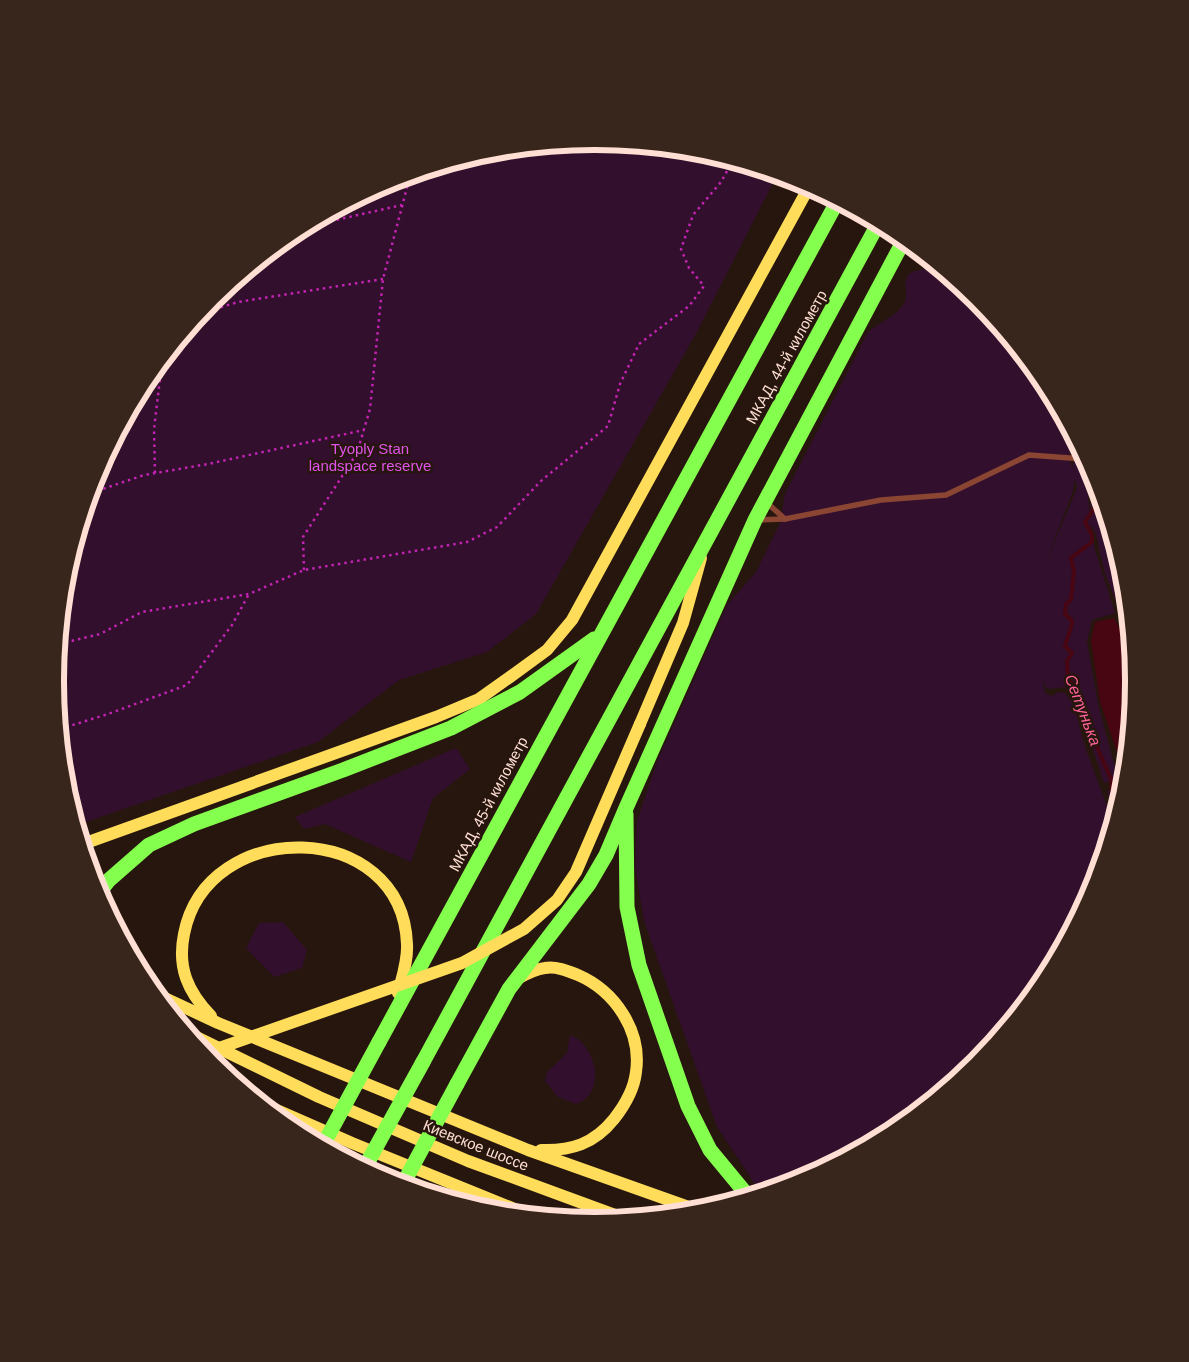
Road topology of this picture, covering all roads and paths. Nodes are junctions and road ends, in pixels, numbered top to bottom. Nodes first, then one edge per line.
1 (729, 167) edge
2 (408, 184) edge
3 (805, 194) edge
4 (402, 205) junction
5 (834, 208) edge
6 (328, 222) edge
7 (874, 230) edge
8 (900, 248) edge
9 (383, 279) junction
10 (217, 309) edge
11 (160, 376) edge
12 (364, 430) junction
13 (1076, 458) edge
14 (156, 473) junction
15 (684, 480) joint
16 (99, 490) edge
17 (765, 501) junction
18 (785, 519) junction
19 (756, 520) junction
20 (706, 540) junction
21 (304, 570) junction
22 (249, 594) junction
23 (599, 635) junction
24 (65, 642) edge
25 (66, 727) edge
26 (626, 808) junction
27 (89, 842) edge
28 (105, 886) edge
29 (517, 979) junction
30 (171, 1001) edge
31 (218, 1023) junction
32 (203, 1039) edge
33 (379, 1041) junction
34 (213, 1050) edge
35 (302, 1123) edge
36 (326, 1139) edge
37 (528, 1150) junction
38 (369, 1161) edge
39 (407, 1177) edge
40 (466, 1189) junction
41 (743, 1191) edge
42 (476, 1198) edge
43 (501, 1204) edge
44 (681, 1204) edge
45 (605, 1212) edge

1 - 21 path
2 - 4 path
3 - 27 main road
4 - 6 path
4 - 9 path
5 - 15 highway, МКАД, 44-й километр
7 - 20 highway, МКАД, 44-й километр
8 - 17 highway
9 - 10 path
9 - 12 path
11 - 14 path
12 - 14 path
12 - 21 path
13 - 18 lane
14 - 16 path
15 - 23 highway, МКАД, 45-й километр
17 - 18 lane
17 - 19 highway
18 - 19 lane
19 - 26 highway
20 - 34 main road, bridge
20 - 38 highway, bridge
21 - 22 path
22 - 24 path
22 - 25 path
23 - 28 highway
23 - 33 highway, МКАД, 45-й километр
26 - 29 highway
26 - 41 highway
29 - 37 main road
29 - 39 highway, bridge
30 - 31 main road
31 - 33 main road
31 - 37 main road
32 - 45 main road, Киевское шоссе
33 - 36 highway, МКАД, 45-й километр, bridge
35 - 40 main road
37 - 44 main road
40 - 42 main road
40 - 43 main road

